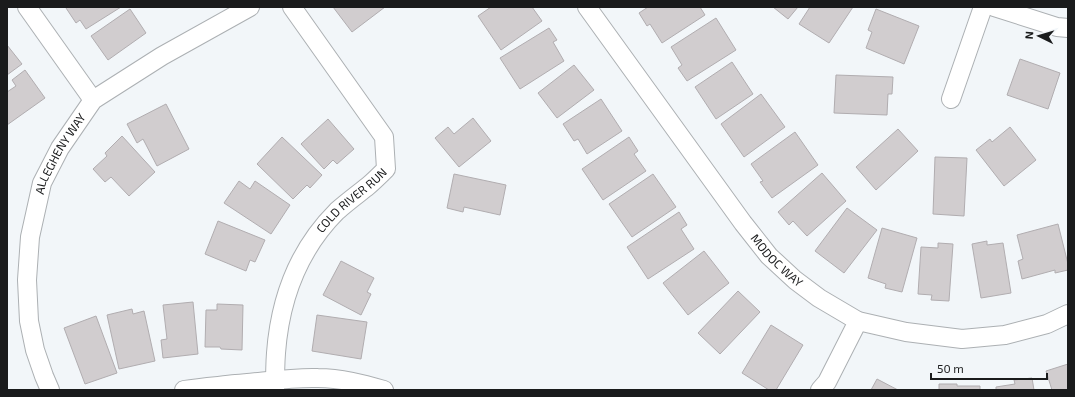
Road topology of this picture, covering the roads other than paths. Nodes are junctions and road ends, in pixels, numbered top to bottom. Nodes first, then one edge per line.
1 (27, 7) edge
2 (250, 7) edge
3 (292, 7) edge
4 (587, 7) edge
5 (983, 7) edge
6 (994, 7) edge
7 (1068, 28) edge
8 (951, 99) dead end
9 (93, 100) junction
10 (1068, 314) edge
11 (858, 321) junction
12 (275, 385) edge
13 (50, 390) edge
14 (184, 390) edge
15 (384, 390) edge
16 (820, 390) edge

1 - 9 street
2 - 9 street, ALLEGHENY WAY
3 - 12 street, COLD RIVER RUN
4 - 11 street, MODOC WAY
5 - 8 street
6 - 7 street
9 - 13 street, ALLEGHENY WAY
10 - 11 street, MODOC WAY
11 - 16 street
12 - 14 street
12 - 15 street

